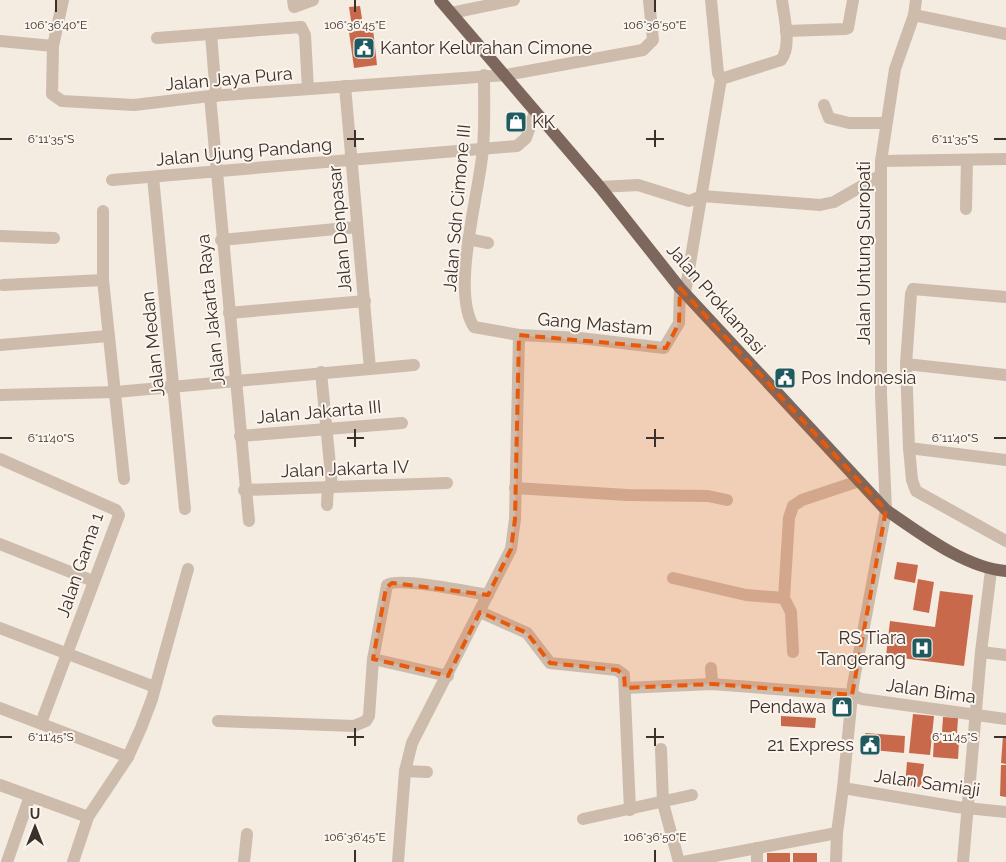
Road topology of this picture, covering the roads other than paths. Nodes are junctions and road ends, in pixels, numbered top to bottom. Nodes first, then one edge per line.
1 (63, 0) edge
2 (293, 0) edge
3 (313, 0) edge
4 (440, 0) edge
5 (514, 0) edge
6 (649, 0) edge
7 (711, 0) edge
8 (782, 0) edge
9 (853, 0) edge
10 (916, 0) edge
11 (451, 13) junction
12 (914, 14) junction
13 (786, 31) junction
14 (211, 34) junction
15 (1006, 34) edge
16 (157, 38) dead end
17 (0, 41) edge
18 (53, 46) junction
19 (484, 75) junction
20 (506, 75) junction
21 (721, 79) junction
22 (345, 86) junction
23 (308, 89) junction
24 (213, 96) junction
25 (824, 105) dead end
26 (535, 112) junction
27 (885, 123) junction
28 (483, 150) junction
29 (1006, 159) edge
30 (967, 160) junction
31 (351, 161) junction
32 (881, 161) junction
33 (216, 172) junction
34 (881, 175) junction
35 (153, 177) junction
36 (112, 180) dead end
37 (600, 187) junction
38 (702, 196) junction
39 (966, 209) dead end
40 (103, 211) dead end
41 (357, 227) junction
42 (0, 236) edge
43 (54, 238) dead end
44 (221, 240) junction
45 (468, 240) junction
46 (488, 243) dead end
47 (103, 280) junction
48 (3, 285) dead end
49 (682, 290) junction
50 (1006, 298) edge
51 (365, 301) junction
52 (229, 313) junction
53 (518, 335) junction
54 (108, 336) junction
55 (0, 345) edge
56 (906, 364) junction
57 (414, 365) dead end
58 (370, 369) junction
59 (321, 372) junction
60 (1006, 375) edge
61 (236, 379) junction
62 (175, 385) junction
63 (116, 392) junction
64 (0, 395) edge
65 (402, 423) dead end
66 (328, 429) junction
67 (240, 436) junction
68 (909, 448) junction
69 (0, 459) edge
70 (1006, 460) edge
71 (124, 479) dead end
72 (859, 481) junction
73 (447, 483) dead end
74 (330, 486) junction
75 (516, 488) junction
76 (244, 490) junction
77 (727, 500) dead end
78 (328, 505) dead end
79 (185, 509) dead end
80 (886, 510) junction
81 (248, 521) dead end
82 (1006, 541) edge
83 (0, 544) edge
84 (188, 569) dead end
85 (991, 570) junction
86 (1006, 571) edge
87 (673, 578) dead end
88 (93, 581) junction
89 (488, 595) junction
90 (784, 598) junction
91 (480, 612) junction
92 (0, 628) edge
93 (68, 652) junction
94 (793, 652) dead end
95 (981, 652) junction
96 (1006, 655) edge
97 (372, 659) junction
98 (711, 668) dead end
99 (448, 676) junction
100 (712, 684) junction
101 (155, 687) junction
102 (625, 688) junction
103 (852, 695) junction
104 (0, 708) edge
105 (976, 715) junction
106 (1006, 719) edge
107 (218, 721) dead end
108 (41, 723) junction
109 (661, 749) dead end
110 (128, 758) junction
111 (405, 771) junction
112 (427, 772) dead end
113 (0, 785) edge
114 (843, 788) junction
115 (692, 795) dead end
116 (30, 796) junction
117 (662, 802) junction
118 (967, 808) junction
119 (630, 810) junction
120 (1006, 812) edge
121 (88, 816) junction
122 (583, 819) dead end
123 (837, 833) junction
124 (247, 834) dead end
125 (757, 848) junction
126 (688, 861) edge
127 (7, 862) edge
128 (73, 862) edge
129 (244, 862) edge
130 (398, 862) edge
131 (757, 862) edge
132 (836, 862) edge
133 (963, 862) edge

1 - 18 street, Jalan Jaya Pura
2 - 3 street
4 - 11 main road, Jalan Proklamasi
5 - 11 street
6 - 20 street, Jalan Jaya Pura
7 - 21 street
8 - 13 street
9 - 13 street
10 - 12 street, Jalan Untung Suropati
11 - 20 main road, Jalan Proklamasi
12 - 15 street
12 - 27 street, Jalan Untung Suropati
13 - 21 street
14 - 16 street
14 - 23 street
14 - 24 street, Jalan Jakarta Raya
17 - 18 street
18 - 24 street, Jalan Jaya Pura
19 - 20 street, Jalan Jaya Pura
19 - 22 street, Jalan Jaya Pura
19 - 28 street, Jalan Sdn Cimone III
20 - 26 main road, Jalan Proklamasi
21 - 38 street
22 - 23 street, Jalan Jaya Pura
22 - 31 street, Jalan Denpasar
23 - 24 street, Jalan Jaya Pura
24 - 33 street, Jalan Jakarta Raya
25 - 27 street
26 - 28 street, Jalan Ujung Pandang
26 - 37 main road, Jalan Proklamasi
27 - 32 street, Jalan Untung Suropati
28 - 31 street, Jalan Ujung Pandang
28 - 45 street, Jalan Sdn Cimone III
29 - 30 street
30 - 32 street
30 - 39 street
31 - 33 street, Jalan Ujung Pandang
31 - 41 street, Jalan Denpasar
32 - 34 street, Jalan Untung Suropati
33 - 35 street, Jalan Ujung Pandang
33 - 44 street, Jalan Jakarta Raya
34 - 38 street
34 - 80 street, Jalan Untung Suropati
35 - 36 street, Jalan Ujung Pandang
35 - 62 street, Jalan Medan
37 - 38 street
37 - 49 main road, Jalan Proklamasi
38 - 49 street
40 - 47 street
41 - 44 street
41 - 51 street, Jalan Denpasar
42 - 43 street
44 - 52 street, Jalan Jakarta Raya
45 - 46 street
45 - 53 street, Jalan Sdn Cimone III
47 - 48 street
47 - 54 street
49 - 53 street, Gang Mastam
49 - 72 main road, Jalan Proklamasi
50 - 56 street
51 - 52 street
51 - 58 street, Jalan Denpasar
52 - 61 street, Jalan Jakarta Raya
53 - 75 street
54 - 55 street
54 - 63 street
56 - 60 street
56 - 68 street
57 - 58 street
58 - 59 street
59 - 61 street
59 - 66 street
61 - 62 street
61 - 67 street, Jalan Jakarta Raya
62 - 63 street
62 - 79 street, Jalan Medan
63 - 64 street
63 - 71 street
65 - 66 street, Jalan Jakarta III
66 - 67 street, Jalan Jakarta III
66 - 74 street
67 - 76 street, Jalan Jakarta Raya
68 - 70 street
68 - 82 street
69 - 88 street, Jalan Gama 1
72 - 80 main road, Jalan Proklamasi
72 - 90 street
73 - 74 street, Jalan Jakarta IV
74 - 76 street, Jalan Jakarta IV
74 - 78 street
75 - 77 street
75 - 89 street
76 - 81 street, Jalan Jakarta Raya
80 - 85 main road, Jalan Proklamasi
80 - 103 street, Jalan Untung Suropati
83 - 88 street
84 - 101 street
85 - 86 main road, Jalan Proklamasi
85 - 95 street
87 - 90 street
88 - 93 street, Jalan Gama 1
89 - 91 street
89 - 97 street
90 - 94 street
91 - 99 street
91 - 102 street
92 - 93 street
93 - 101 street
93 - 108 street, Jalan Gama 1
95 - 96 street
95 - 105 street
97 - 99 street
97 - 107 street
98 - 100 street
99 - 111 street
100 - 102 street, Jalan Bima
100 - 103 street, Jalan Bima
101 - 110 street
102 - 119 street
103 - 105 street, Jalan Bima
103 - 114 street, Jalan Untung Suropati
104 - 108 street
105 - 106 street, Jalan Bima
105 - 118 street
108 - 110 street
109 - 117 street
110 - 121 street
111 - 112 street
111 - 130 street
113 - 116 street
114 - 118 street, Jalan Samiaji
114 - 123 street, Jalan Untung Suropati
115 - 117 street
116 - 121 street
116 - 127 street
117 - 119 street
117 - 126 street
118 - 120 street, Jalan Samiaji
118 - 133 street
119 - 122 street
121 - 128 street
123 - 125 street
123 - 132 street, Jalan Untung Suropati
124 - 129 street
125 - 126 street
125 - 131 street

